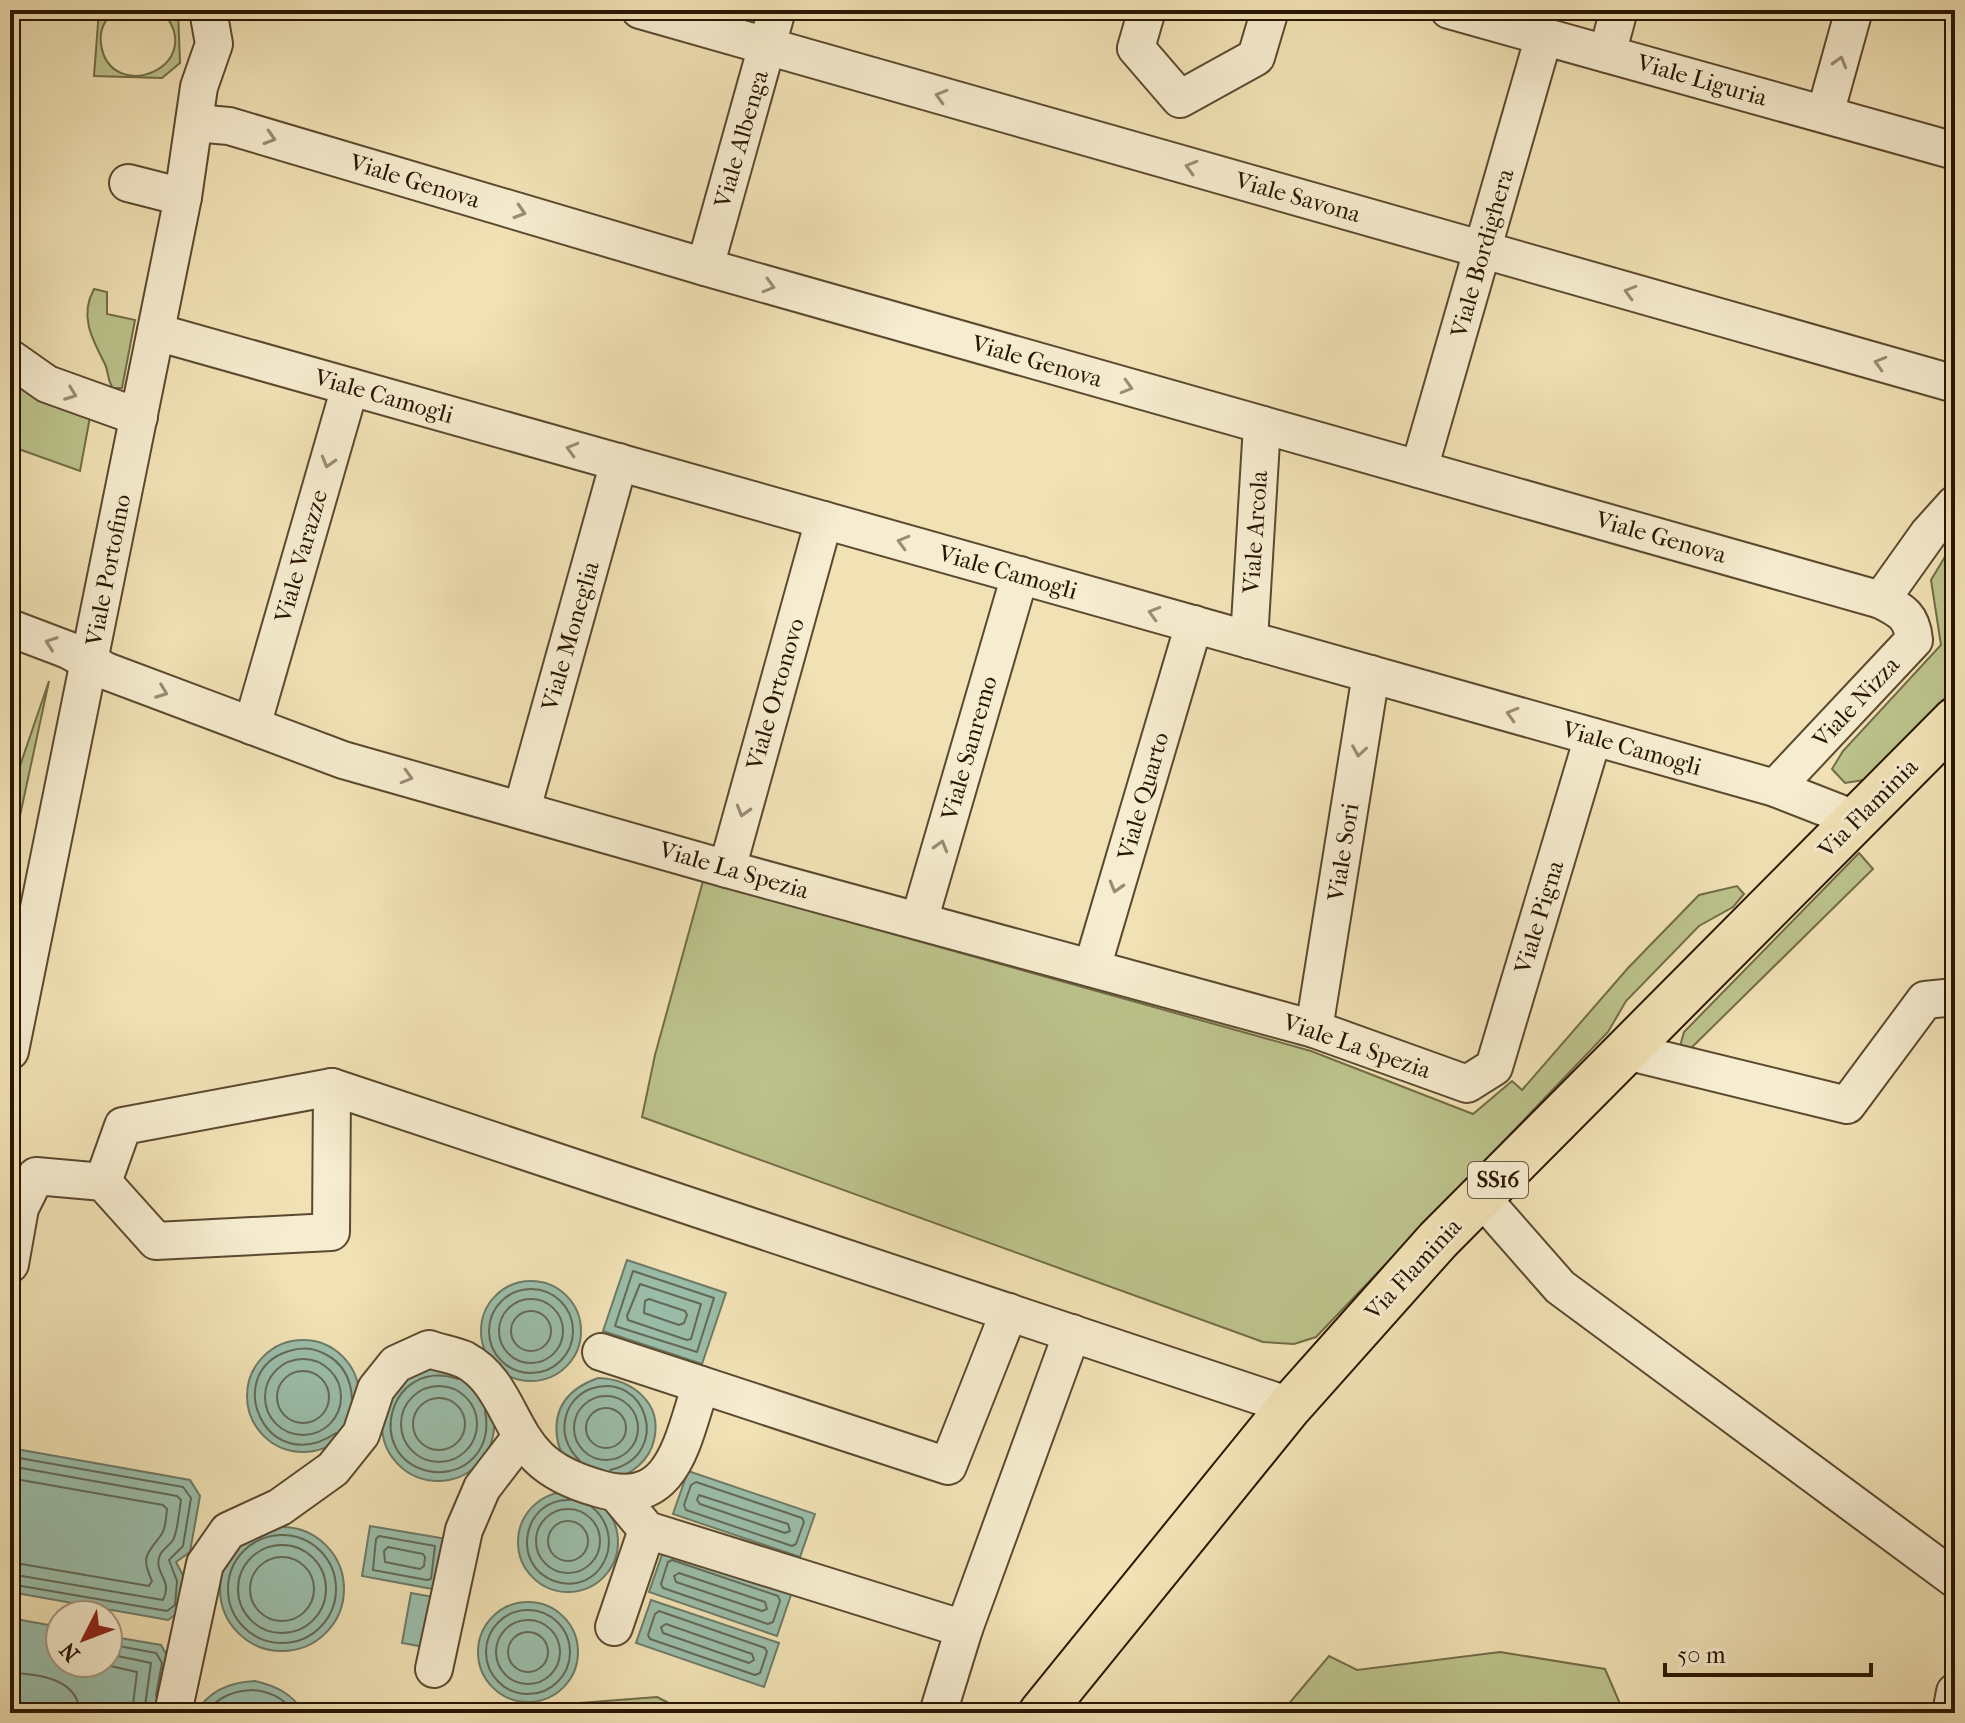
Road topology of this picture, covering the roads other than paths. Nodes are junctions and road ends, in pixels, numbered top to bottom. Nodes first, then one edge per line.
1 (205, 10) edge
2 (640, 10) edge
3 (777, 10) edge
4 (1147, 10) edge
5 (1270, 10) edge
6 (1449, 10) edge
7 (1619, 10) edge
8 (1854, 10) edge
9 (1544, 36) junction
10 (767, 46) junction
11 (1607, 54) junction
12 (1825, 114) junction
13 (194, 123) junction
14 (1955, 151) edge
15 (128, 183) dead end
16 (183, 197) junction
17 (1482, 250) junction
18 (705, 267) junction
19 (156, 332) junction
20 (10, 358) edge
21 (1955, 384) edge
22 (350, 387) junction
23 (139, 417) junction
24 (1262, 425) junction
25 (619, 462) junction
26 (1419, 469) junction
27 (1955, 504) edge
28 (824, 520) junction
29 (1020, 575) junction
30 (1881, 600) junction
31 (1194, 624) junction
32 (10, 628) edge
33 (1249, 640) junction
34 (90, 662) junction
35 (1371, 674) junction
36 (1955, 720) edge
37 (252, 726) junction
38 (1593, 737) junction
39 (1775, 788) junction
40 (522, 809) junction
41 (1857, 820) junction
42 (727, 869) junction
43 (919, 921) junction
44 (1092, 968) junction
45 (1955, 997) edge
46 (1314, 1029) junction
47 (10, 1051) edge
48 (1626, 1051) junction
49 (1467, 1084) joint
50 (332, 1087) junction
51 (103, 1182) junction
52 (1481, 1197) junction
53 (10, 1264) edge
54 (1009, 1312) junction
55 (1072, 1333) junction
56 (601, 1352) dead end
57 (701, 1385) junction
58 (1290, 1406) junction
59 (521, 1437) junction
60 (617, 1494) junction
61 (647, 1530) junction
62 (1955, 1579) edge
63 (614, 1627) dead end
64 (964, 1629) junction
65 (434, 1669) dead end
66 (1955, 1692) edge
67 (173, 1713) edge
68 (938, 1713) edge
69 (1041, 1713) edge
70 (1951, 1713) edge

1 - 13 street, Viale Portofino
2 - 10 street, Viale Savona
3 - 10 street, Viale Albenga
4 - 5 street
6 - 9 street, Viale Liguria
7 - 11 street
12 -> 8 street
9 - 11 street, Viale Liguria
9 - 17 street, Viale Bordighera
17 -> 10 street, Viale Savona
10 - 18 street, Viale Albenga
11 - 12 street, Viale Liguria
12 - 14 street, Viale Liguria
13 - 16 street, Viale Portofino
13 -> 18 street, Viale Genova
15 - 16 street
16 - 19 street, Viale Portofino
21 -> 17 street, Viale Savona
17 - 26 street, Viale Bordighera
18 -> 24 street, Viale Genova
19 - 22 street, Viale Camogli
19 - 23 street, Viale Portofino
20 -> 23 street
25 -> 22 street, Viale Camogli
22 -> 37 street, Viale Varazze
23 - 34 street, Viale Portofino
24 - 26 street, Viale Genova
24 - 33 street, Viale Arcola
25 - 28 street, Viale Camogli
25 - 40 street, Viale Moneglia
26 - 30 street, Viale Genova
27 - 30 street
29 -> 28 street, Viale Camogli
28 -> 42 street, Viale Ortonovo
31 -> 29 street, Viale Camogli
43 -> 29 street, Viale Sanremo
30 - 39 street, Viale Nizza
31 - 33 street, Viale Camogli
31 -> 44 street, Viale Quarto
34 -> 32 street, Viale La Spezia
33 - 35 street, Viale Camogli
34 -> 37 street, Viale La Spezia
34 - 47 street, Viale Portofino
38 -> 35 street, Viale Camogli
35 -> 46 street, Viale Sori
36 - 41 main road, Via Flaminia / SS16
37 -> 40 street, Viale La Spezia
38 - 39 street, Viale Camogli
38 - 49 street, Viale Pigna
39 - 41 street, Viale Camogli
40 - 42 street, Viale La Spezia
41 - 48 main road, Via Flaminia / SS16
42 - 43 street, Viale La Spezia
43 - 44 street, Viale La Spezia
44 - 46 street, Viale La Spezia
45 - 48 street
46 - 49 street, Viale La Spezia
48 - 52 main road, Via Flaminia / SS16
50 - 51 street
50 - 51 street
50 - 54 street
51 - 53 street
52 - 58 main road, Via Flaminia / SS16
52 - 62 street
54 - 55 street
54 - 57 street
55 - 58 street
55 - 64 street
56 - 57 street
57 - 60 street
58 - 69 main road, Via Flaminia / SS16
59 - 60 street
59 - 65 street
59 - 67 street
60 - 61 street
61 - 63 street
61 - 64 street
64 - 68 street
66 - 70 street

